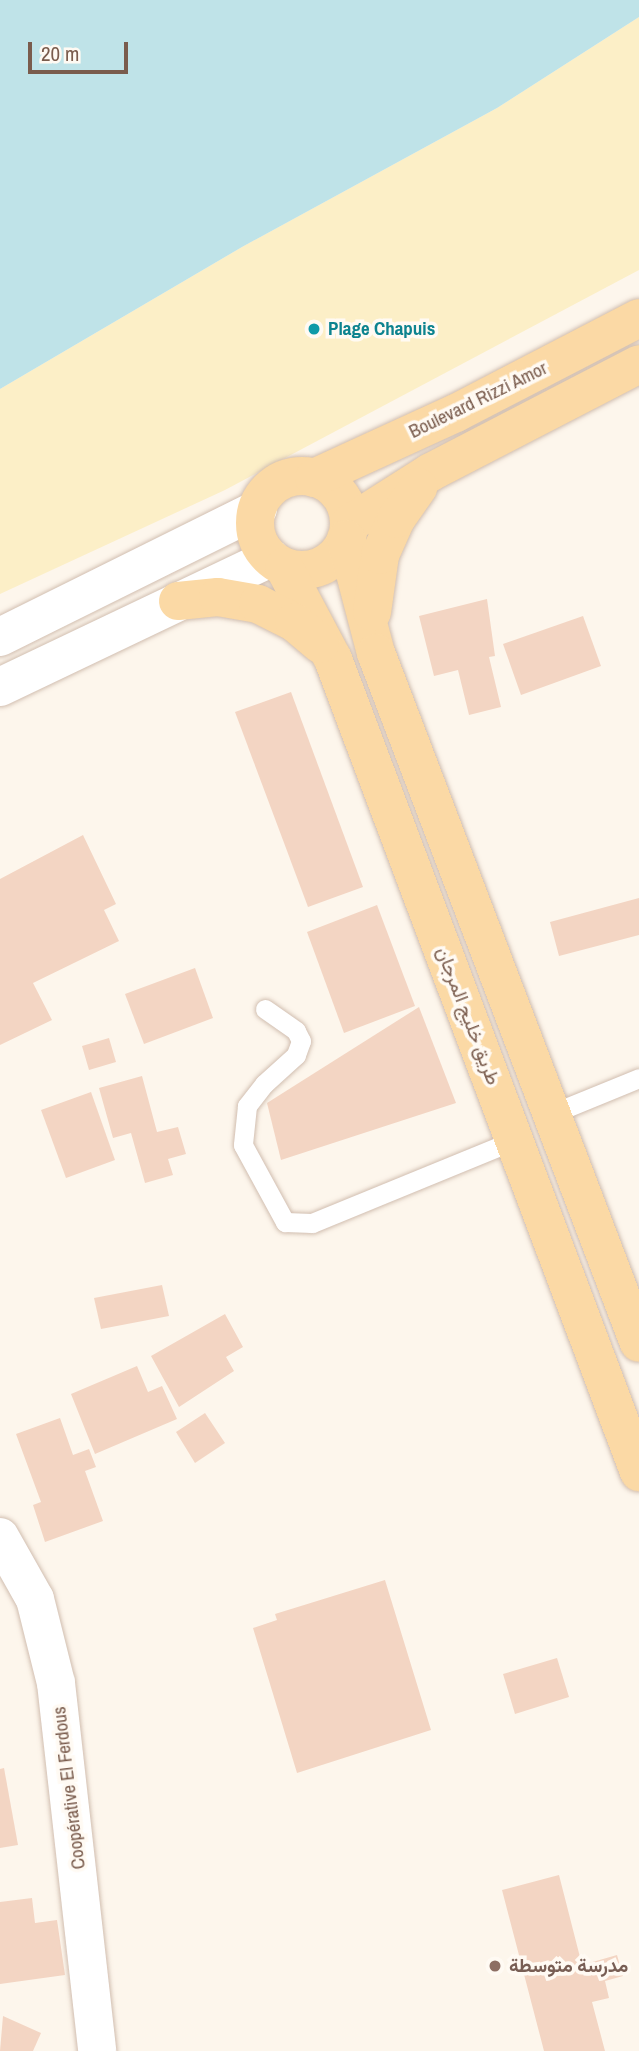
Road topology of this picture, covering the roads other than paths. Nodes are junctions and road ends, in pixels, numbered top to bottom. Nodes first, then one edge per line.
1 (639, 318) edge
2 (639, 364) edge
3 (431, 472) junction
4 (314, 478) junction
5 (258, 509) junction
6 (348, 531) junction
7 (277, 562) junction
8 (178, 601) junction
9 (0, 637) edge
10 (376, 653) junction
11 (333, 659) junction
12 (0, 687) edge
13 (265, 1009) dead end
14 (639, 1078) edge
15 (551, 1114) junction
16 (514, 1140) junction
17 (639, 1343) edge
18 (639, 1472) edge
19 (0, 1537) edge
20 (97, 2051) edge

1 - 4 main road, Boulevard Rizzi Amor
2 - 3 main road
3 - 6 main road
3 - 10 main road
4 - 5 main road
4 - 6 main road
5 - 7 main road
5 - 9 main road
6 - 7 main road
6 - 10 main road
7 - 8 main road
7 - 11 main road, طريق خليج المرجان
8 - 11 main road
8 - 12 main road
10 - 15 main road
11 - 16 main road, طريق خليج المرجان
13 - 16 lane
14 - 15 lane
15 - 17 main road
16 - 18 main road, طريق خليج المرجان
19 - 20 main road, Coopérative El Ferdous

